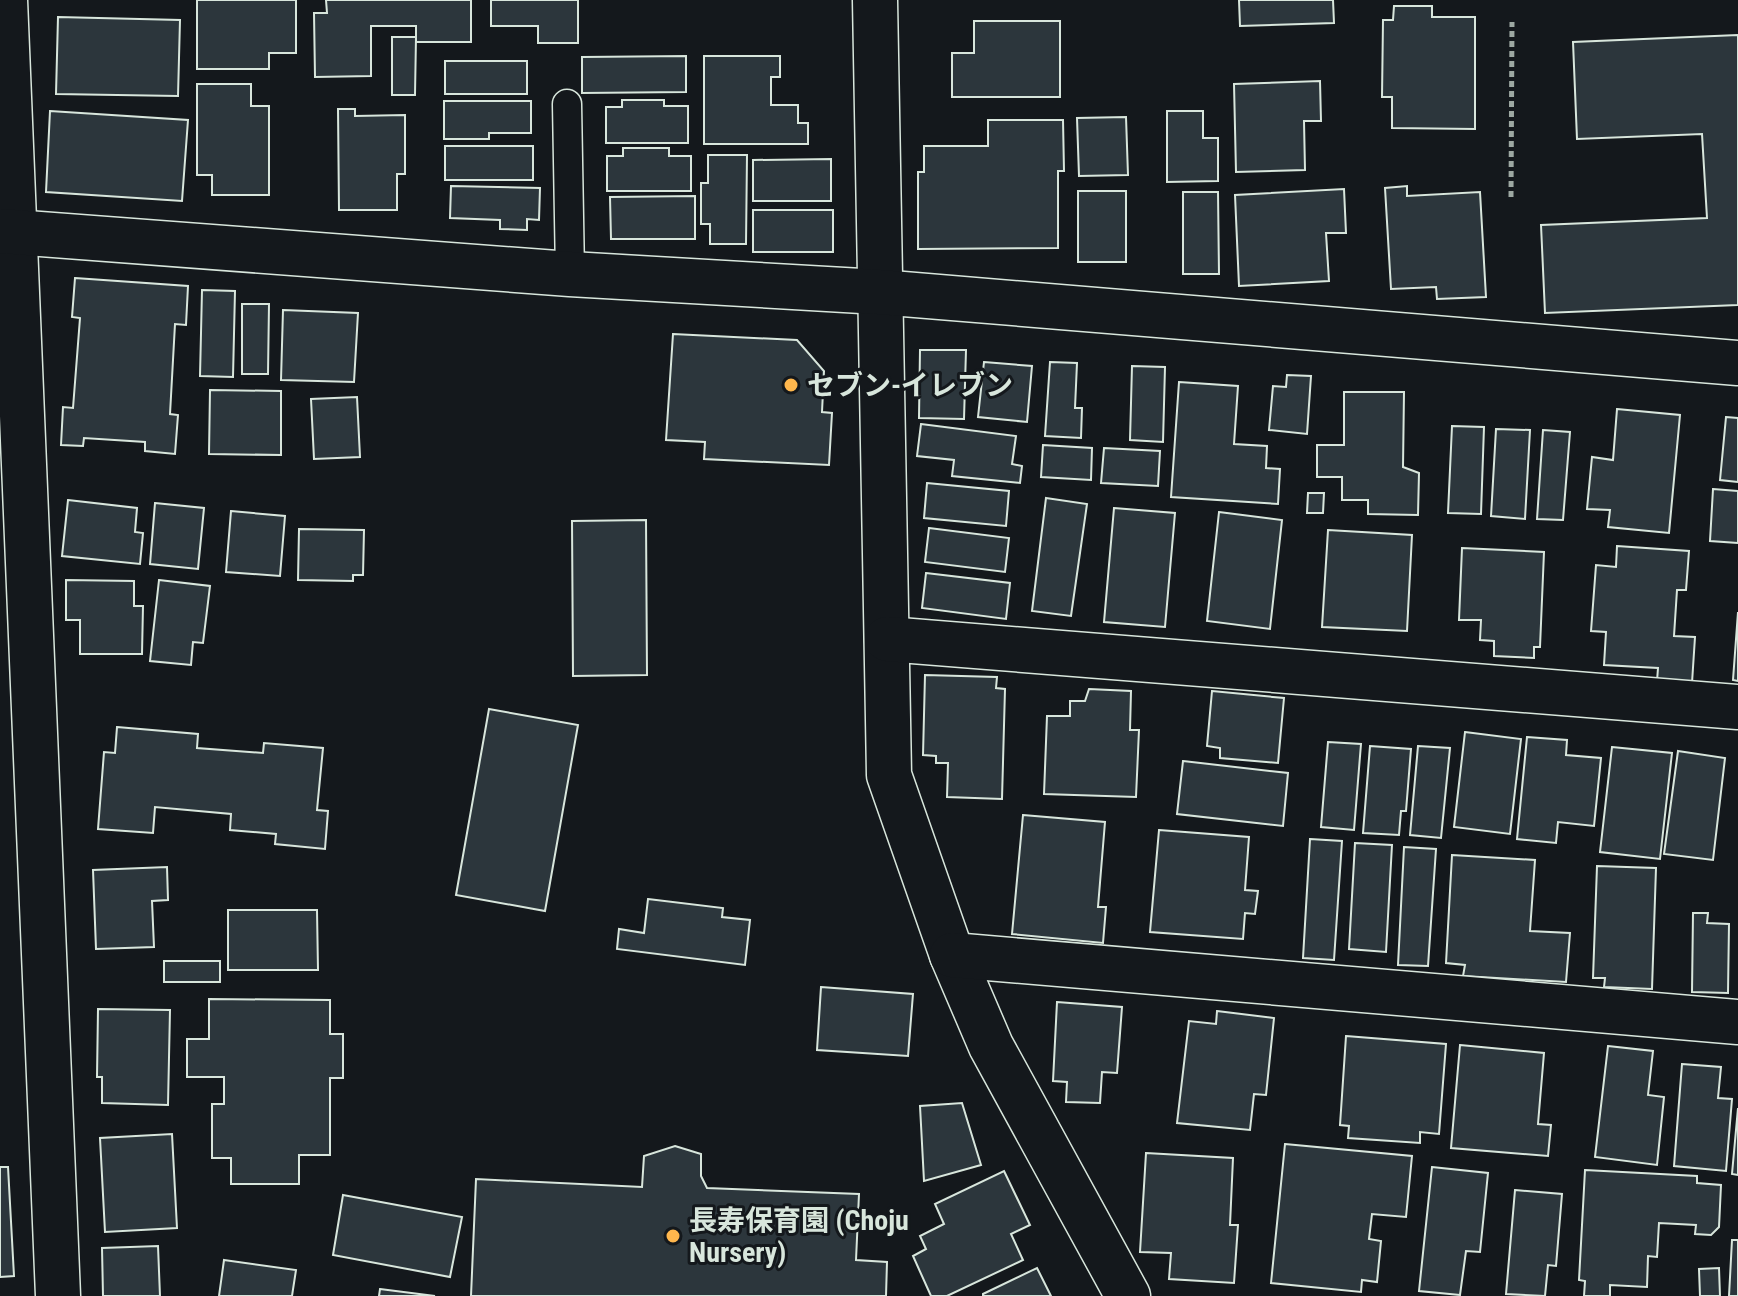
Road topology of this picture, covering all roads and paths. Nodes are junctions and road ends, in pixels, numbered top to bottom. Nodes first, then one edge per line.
1 (5, 0) edge
2 (875, 0) edge
3 (1512, 22) dead end
4 (567, 104) dead end
5 (1511, 197) dead end
6 (7, 231) edge
7 (570, 274) junction
8 (879, 292) junction
9 (1738, 363) edge
10 (887, 639) junction
11 (1738, 707) edge
12 (952, 955) junction
13 (1738, 1022) edge
14 (58, 1296) edge
15 (1128, 1296) edge

1 - 6 street
2 - 8 street
3 - 5 path
4 - 7 lane
6 - 7 street
6 - 14 street
7 - 8 street
8 - 9 street
8 - 10 street
10 - 11 street
10 - 12 street
12 - 13 street
12 - 15 street

